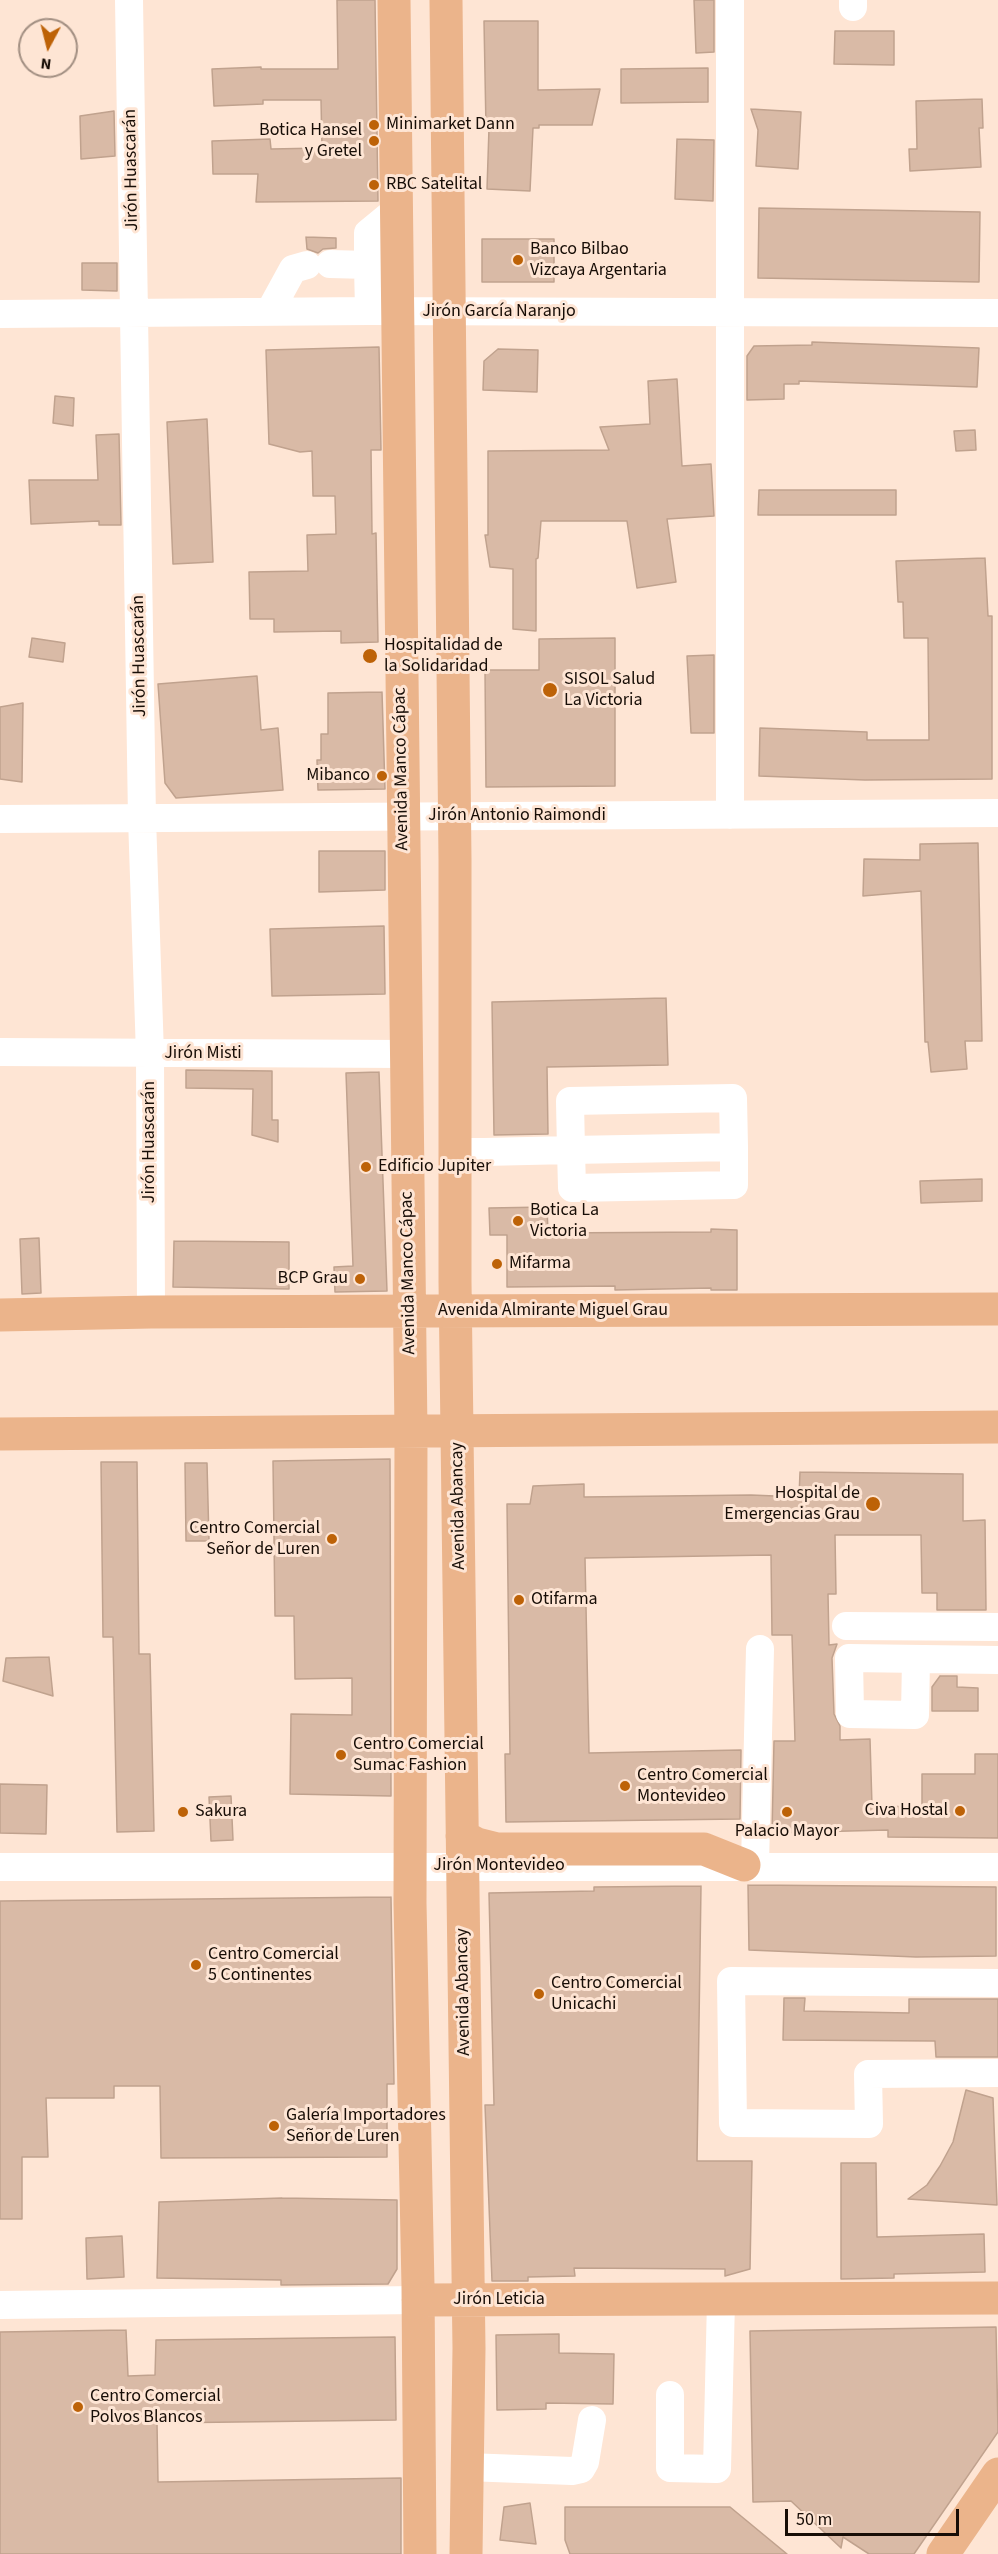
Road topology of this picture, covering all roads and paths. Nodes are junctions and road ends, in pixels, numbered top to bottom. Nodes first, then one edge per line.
1 (129, 0) edge
2 (394, 0) edge
3 (446, 0) edge
4 (730, 0) edge
5 (396, 210) junction
6 (368, 266) junction
7 (388, 302) junction
8 (135, 311) junction
9 (270, 311) junction
10 (449, 312) junction
11 (730, 312) junction
12 (998, 313) edge
13 (0, 314) edge
14 (998, 813) edge
15 (730, 815) junction
16 (454, 816) junction
17 (402, 817) junction
18 (142, 818) junction
19 (0, 819) edge
20 (0, 1052) edge
21 (150, 1054) junction
22 (406, 1054) junction
23 (734, 1147) junction
24 (571, 1150) junction
25 (455, 1152) junction
26 (998, 1309) edge
27 (151, 1312) junction
28 (0, 1315) edge
29 (410, 1325) junction
30 (456, 1325) junction
31 (411, 1426) junction
32 (458, 1426) junction
33 (998, 1427) edge
34 (0, 1434) edge
35 (846, 1626) dead end
36 (998, 1627) edge
37 (760, 1649) dead end
38 (915, 1659) dead end
39 (998, 1660) edge
40 (462, 1851) junction
41 (749, 1865) junction
42 (0, 1867) edge
43 (410, 1867) junction
44 (998, 1867) edge
45 (998, 1983) edge
46 (998, 2073) edge
47 (998, 2298) edge
48 (418, 2300) junction
49 (468, 2300) junction
50 (721, 2300) junction
51 (0, 2305) edge
52 (670, 2396) dead end
53 (592, 2420) dead end
54 (467, 2467) junction
55 (998, 2474) edge
56 (420, 2554) edge
57 (466, 2554) edge
58 (943, 2554) edge

1 - 8 street, Jirón Huascarán
2 - 5 main road, Avenida Manco Cápac
3 - 10 main road
4 - 11 street
5 - 6 street
5 - 7 main road, Avenida Manco Cápac
6 - 7 street
6 - 7 street
6 - 9 street
7 - 9 street, Jirón García Naranjo
7 - 10 street, Jirón García Naranjo
7 - 17 main road, Avenida Manco Cápac
8 - 9 street, Jirón García Naranjo
8 - 13 street, Jirón García Naranjo
8 - 18 street, Jirón Huascarán
10 - 11 street, Jirón García Naranjo
10 - 16 main road
11 - 12 street, Jirón García Naranjo
11 - 15 street
14 - 15 street, Jirón Antonio Raimondi
15 - 16 street, Jirón Antonio Raimondi
16 - 17 street, Jirón Antonio Raimondi
16 - 25 main road
17 - 18 street, Jirón Antonio Raimondi
17 - 22 main road, Avenida Manco Cápac
18 - 19 street, Jirón Antonio Raimondi
18 - 21 street, Jirón Huascarán
20 - 21 street, Jirón Misti
21 - 22 street, Jirón Misti
21 - 27 street, Jirón Huascarán
22 - 29 main road, Avenida Manco Cápac
23 - 24 street
23 - 24 street
23 - 24 street
24 - 25 street
25 - 30 main road
26 - 30 main road, Avenida Almirante Miguel Grau
27 - 28 main road, Avenida Almirante Miguel Grau
27 - 29 main road, Avenida Almirante Miguel Grau
29 - 30 main road, Avenida Almirante Miguel Grau
29 - 31 main road, Avenida Manco Cápac
30 - 32 main road
31 - 32 main road
31 - 34 main road
31 - 43 main road
32 - 33 main road
32 - 40 main road, Avenida Abancay
35 - 36 street
37 - 41 street
38 - 39 street
40 - 41 main road
40 - 43 street, Jirón Montevideo
40 - 49 main road, Avenida Abancay
41 - 44 street
42 - 43 street, Jirón Montevideo
43 - 48 main road
45 - 46 street
47 - 50 main road, Jirón Leticia
48 - 49 main road, Jirón Leticia
48 - 51 street, Jirón Leticia
48 - 56 main road
49 - 50 main road, Jirón Leticia
49 - 54 main road, Avenida Abancay
50 - 52 street
53 - 54 street
54 - 57 main road, Avenida Abancay
55 - 58 main road

